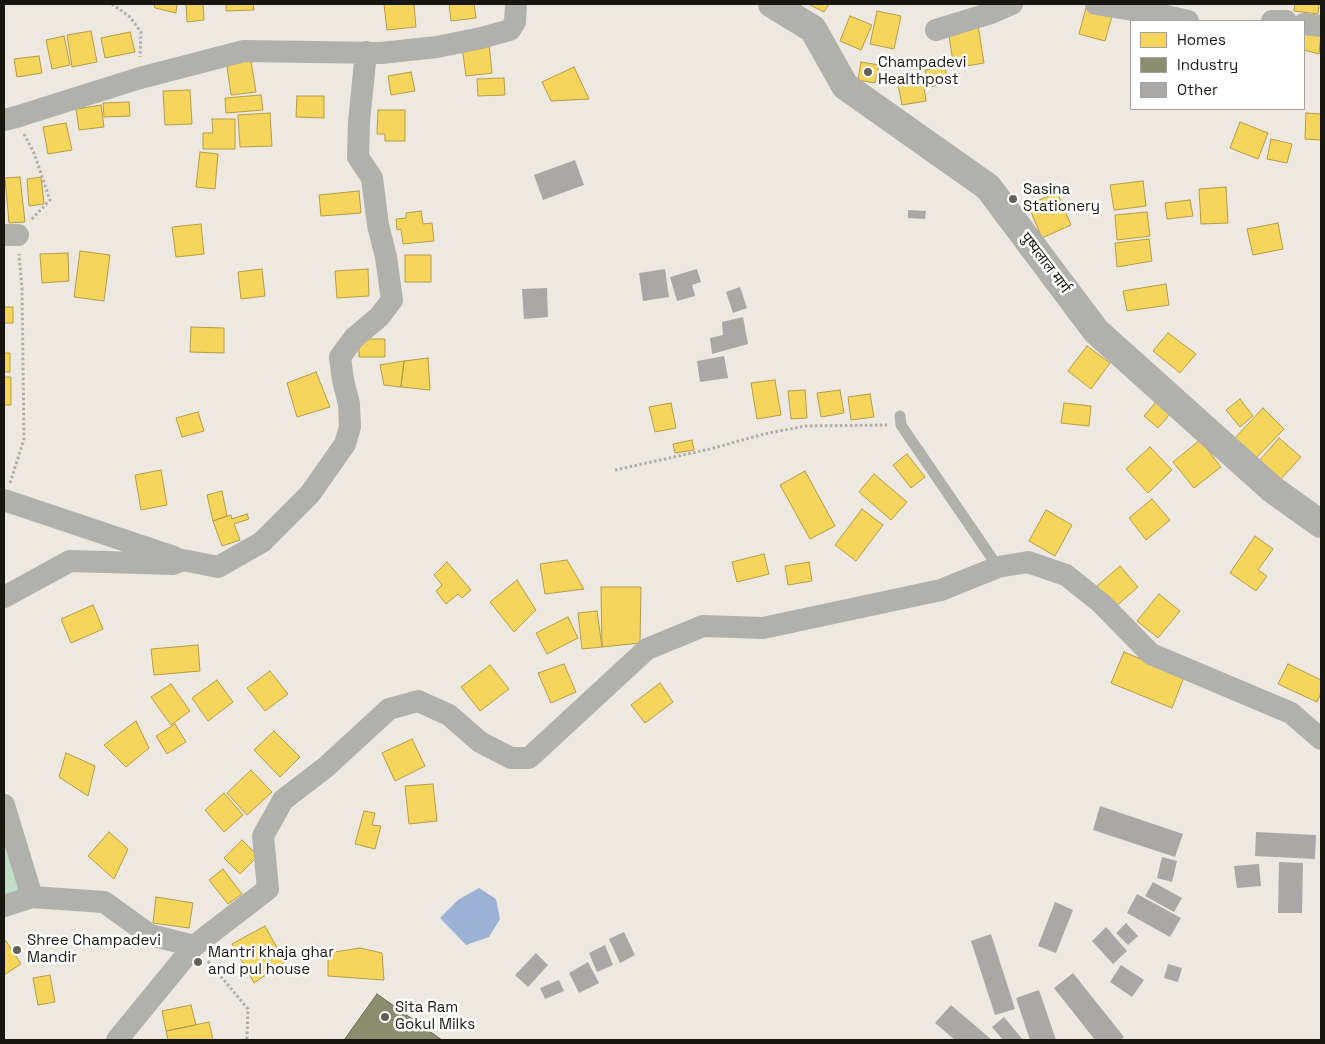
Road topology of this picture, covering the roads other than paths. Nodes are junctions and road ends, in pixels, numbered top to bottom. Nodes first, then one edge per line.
1 (516, 4) edge
2 (772, 4) edge
3 (1012, 4) edge
4 (1096, 4) edge
5 (1184, 20) edge
6 (1305, 24) edge
7 (1321, 26) edge
8 (936, 30) dead end
9 (366, 52) junction
10 (10, 119) edge
11 (901, 420) road end
12 (6, 494) edge
13 (1321, 524) edge
14 (183, 560) junction
15 (998, 567) junction
16 (4, 597) edge
17 (1321, 739) edge
18 (4, 805) edge
19 (32, 897) junction
20 (4, 906) edge
21 (194, 946) junction
22 (117, 1040) edge

1 - 9 street
2 - 13 street, पुष्पलाल मार्ग
3 - 8 street
4 - 5 street
6 - 7 street
9 - 10 street
9 - 14 street
11 - 15 lane
12 - 14 street
14 - 16 street
15 - 17 street
15 - 21 street
18 - 19 street
19 - 20 street
19 - 21 street
21 - 22 street

